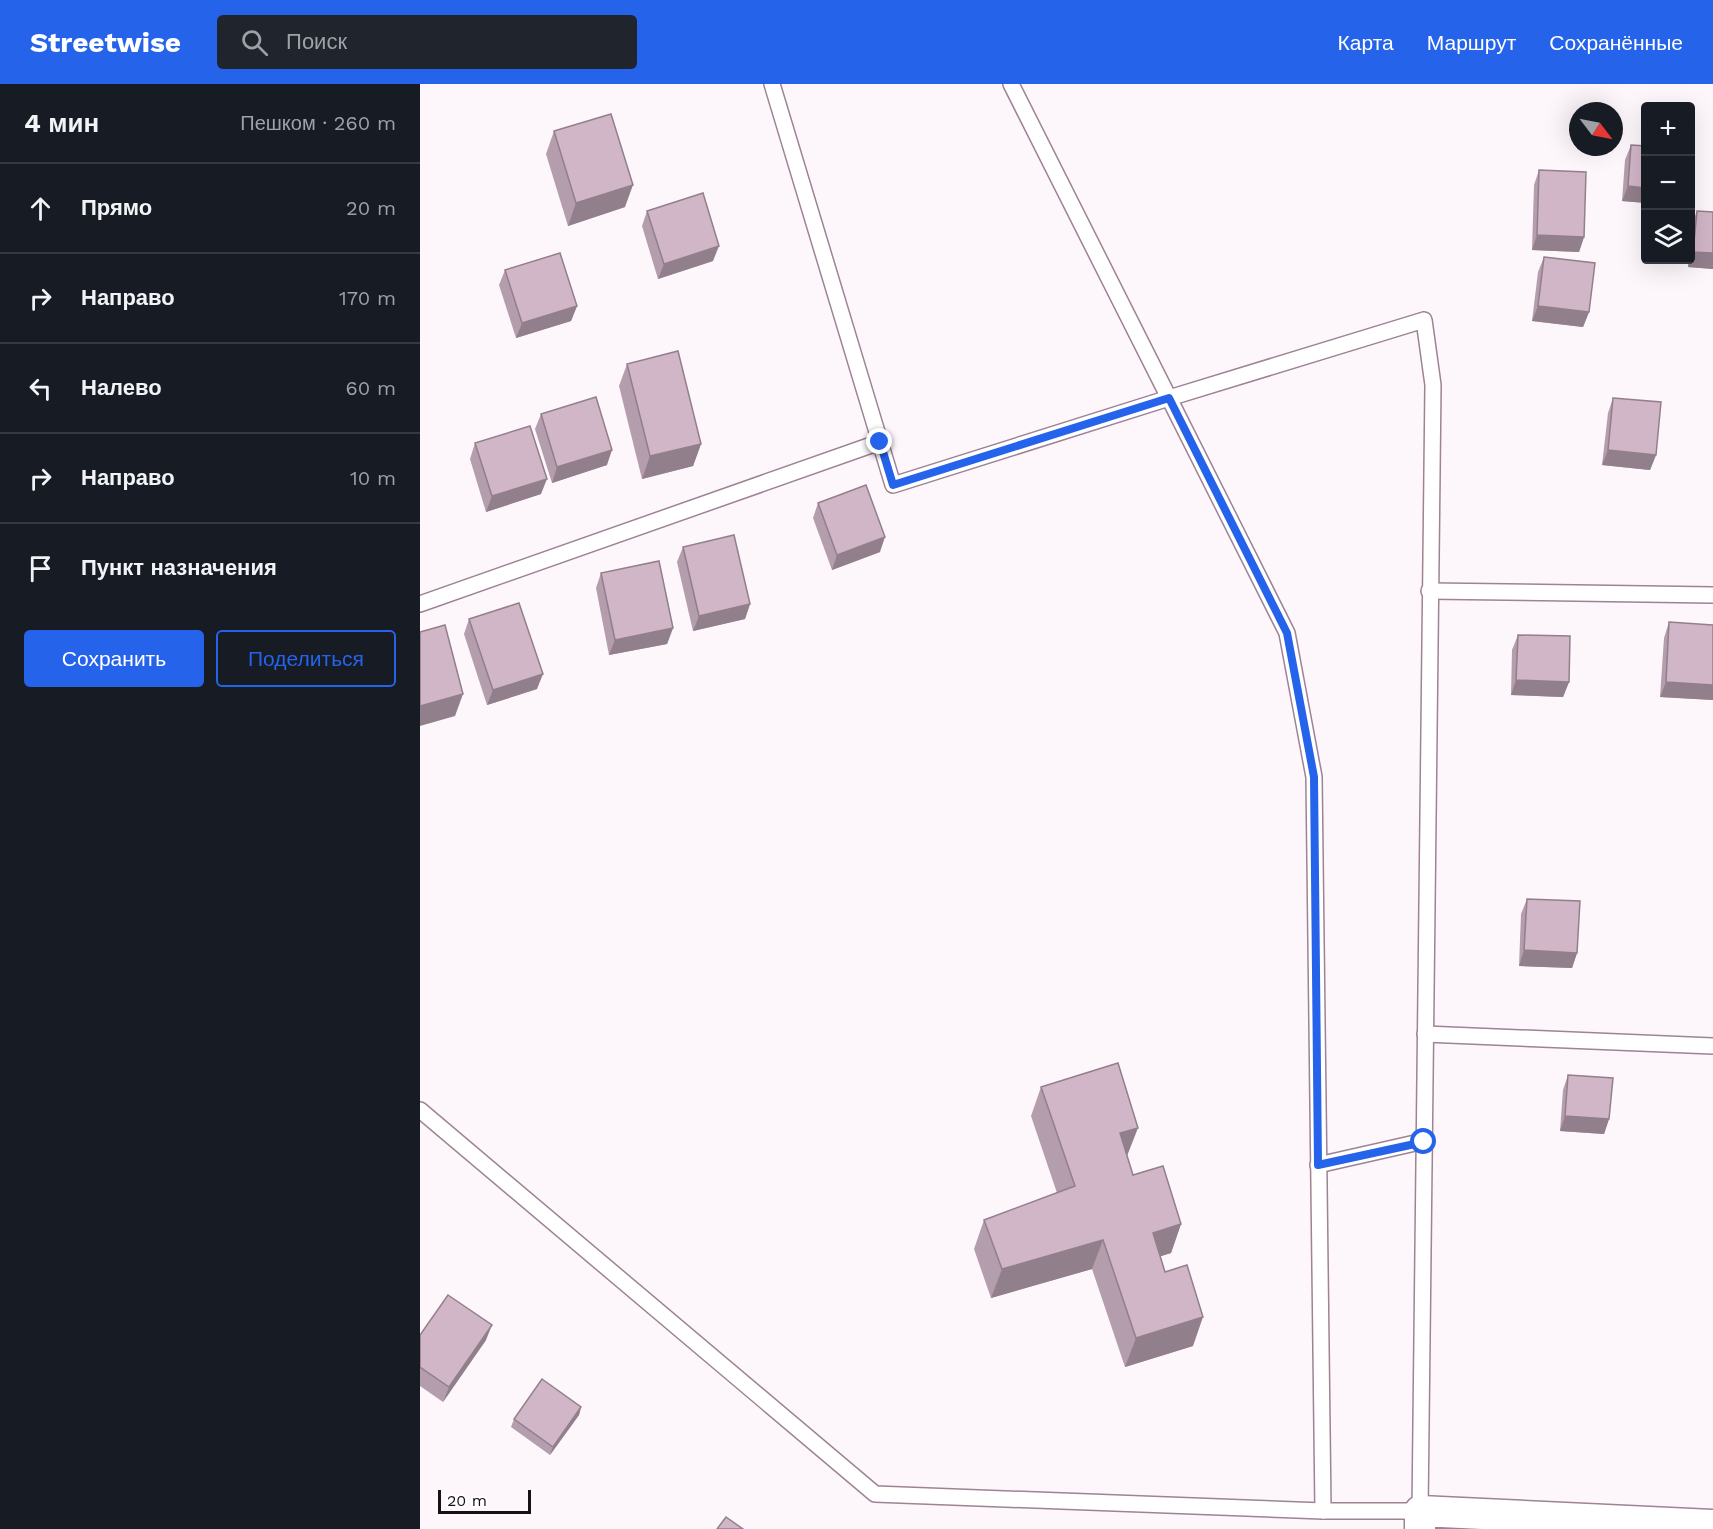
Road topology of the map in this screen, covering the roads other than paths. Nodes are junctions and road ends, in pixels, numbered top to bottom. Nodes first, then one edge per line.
1 (772, 84) edge
2 (1011, 84) edge
3 (1169, 398) junction
4 (880, 442) junction
5 (1429, 591) junction
6 (1713, 595) edge
7 (420, 604) edge
8 (1425, 1034) junction
9 (1713, 1046) edge
10 (420, 1110) edge
11 (1424, 1142) junction
12 (1318, 1165) junction
13 (1323, 1511) junction
14 (1420, 1520) edge
15 (1713, 1525) edge

1 - 4 lane
2 - 3 lane
3 - 4 lane
3 - 5 lane
3 - 12 lane
4 - 7 lane
5 - 6 lane
5 - 8 lane
8 - 9 lane
8 - 11 lane
10 - 13 lane
11 - 12 lane
11 - 14 lane
12 - 13 lane
13 - 14 lane
14 - 15 street

